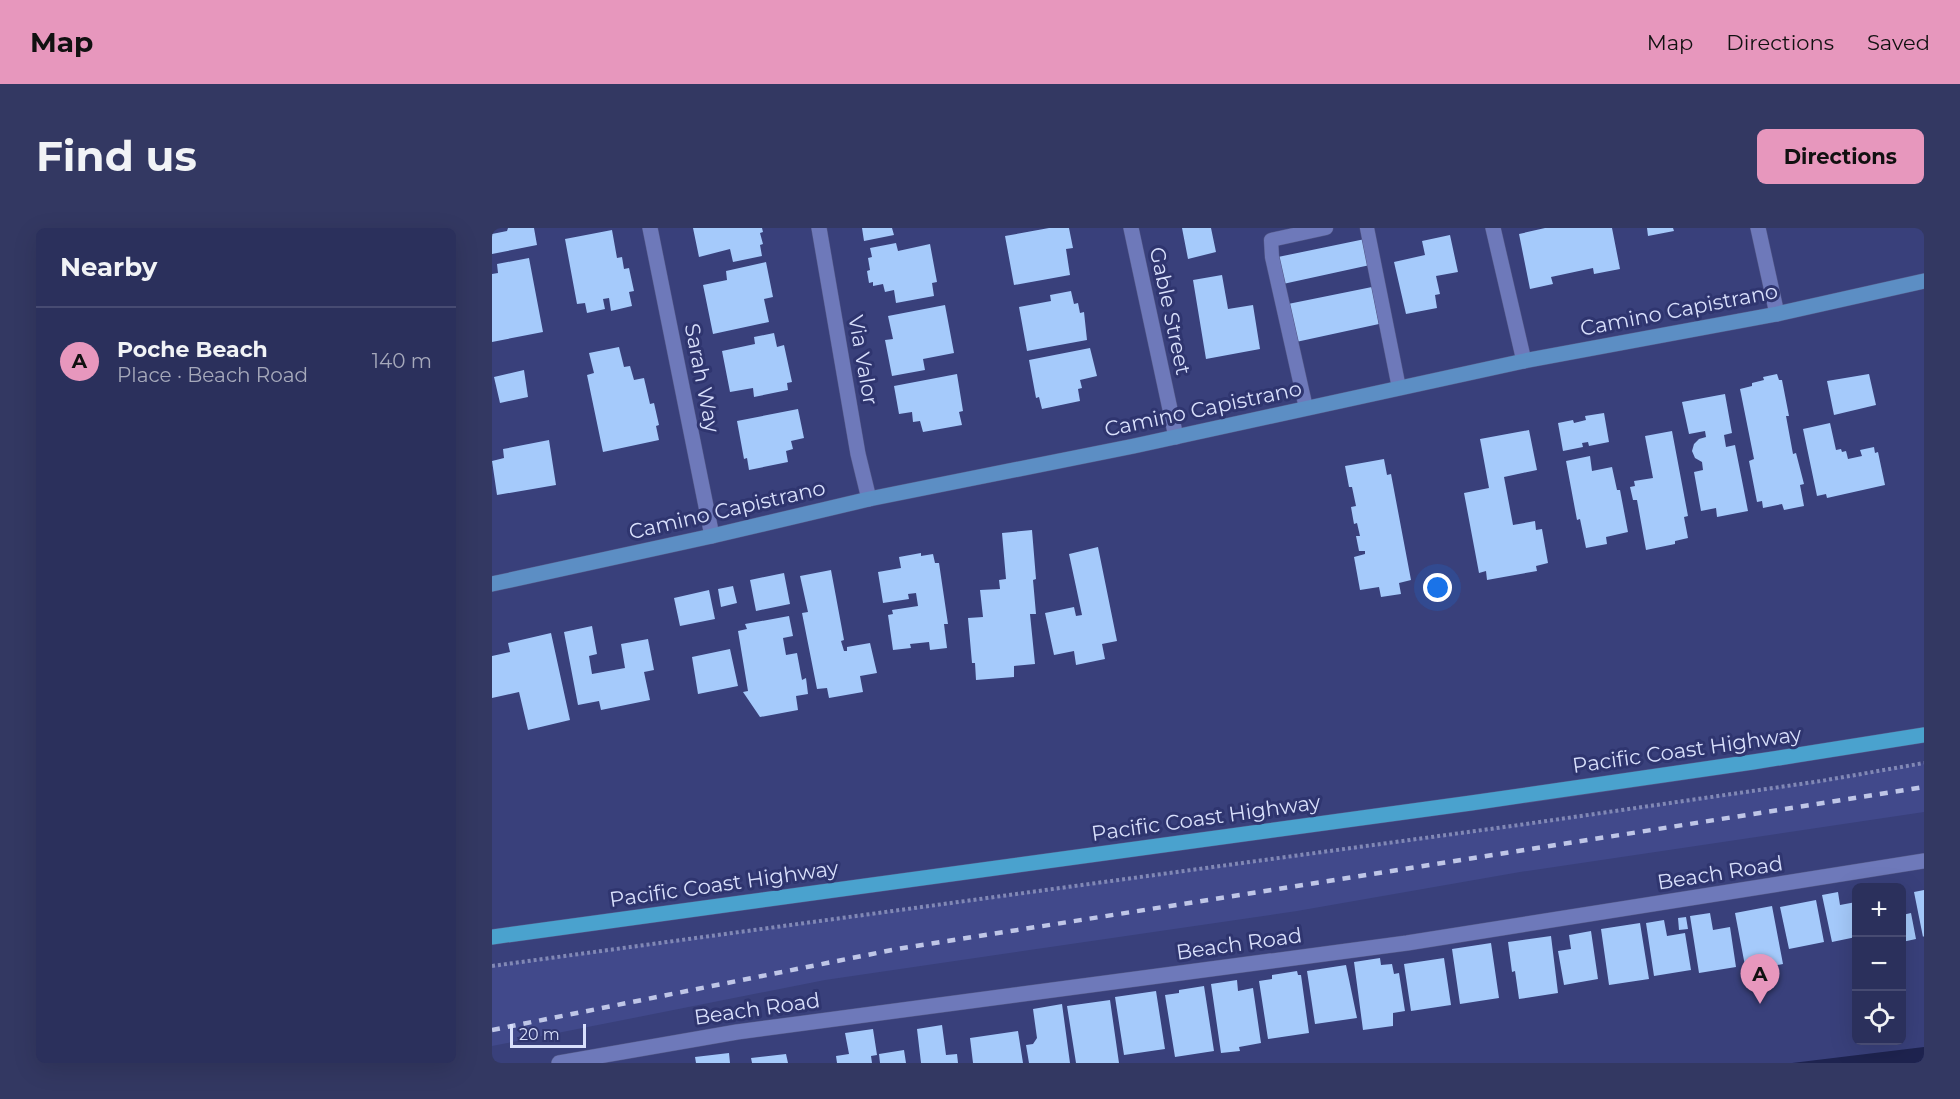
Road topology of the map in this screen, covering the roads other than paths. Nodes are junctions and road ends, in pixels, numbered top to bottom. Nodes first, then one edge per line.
1 (650, 228) edge
2 (819, 228) edge
3 (1131, 228) edge
4 (1326, 228) edge
5 (1367, 228) edge
6 (1494, 228) edge
7 (1758, 228) edge
8 (1924, 281) edge
9 (1777, 314) junction
10 (1524, 362) junction
11 (1399, 388) junction
12 (1305, 408) junction
13 (1176, 437) junction
14 (869, 499) junction
15 (712, 537) junction
16 (492, 584) edge
17 (1924, 735) edge
18 (1924, 861) edge
19 (492, 937) edge
20 (559, 1063) edge

1 - 15 street, Sarah Way
2 - 14 street, Via Valor
3 - 13 street, Gable Street
4 - 12 lane
5 - 11 lane
6 - 10 street
7 - 9 street
8 - 9 main road, Camino Capistrano
9 - 10 main road, Camino Capistrano
10 - 11 main road, Camino Capistrano
11 - 12 main road, Camino Capistrano
12 - 13 main road, Camino Capistrano
13 - 14 main road, Camino Capistrano
14 - 15 main road, Camino Capistrano
15 - 16 main road, Camino Capistrano
17 - 19 main road, Pacific Coast Highway
18 - 20 street, Beach Road

